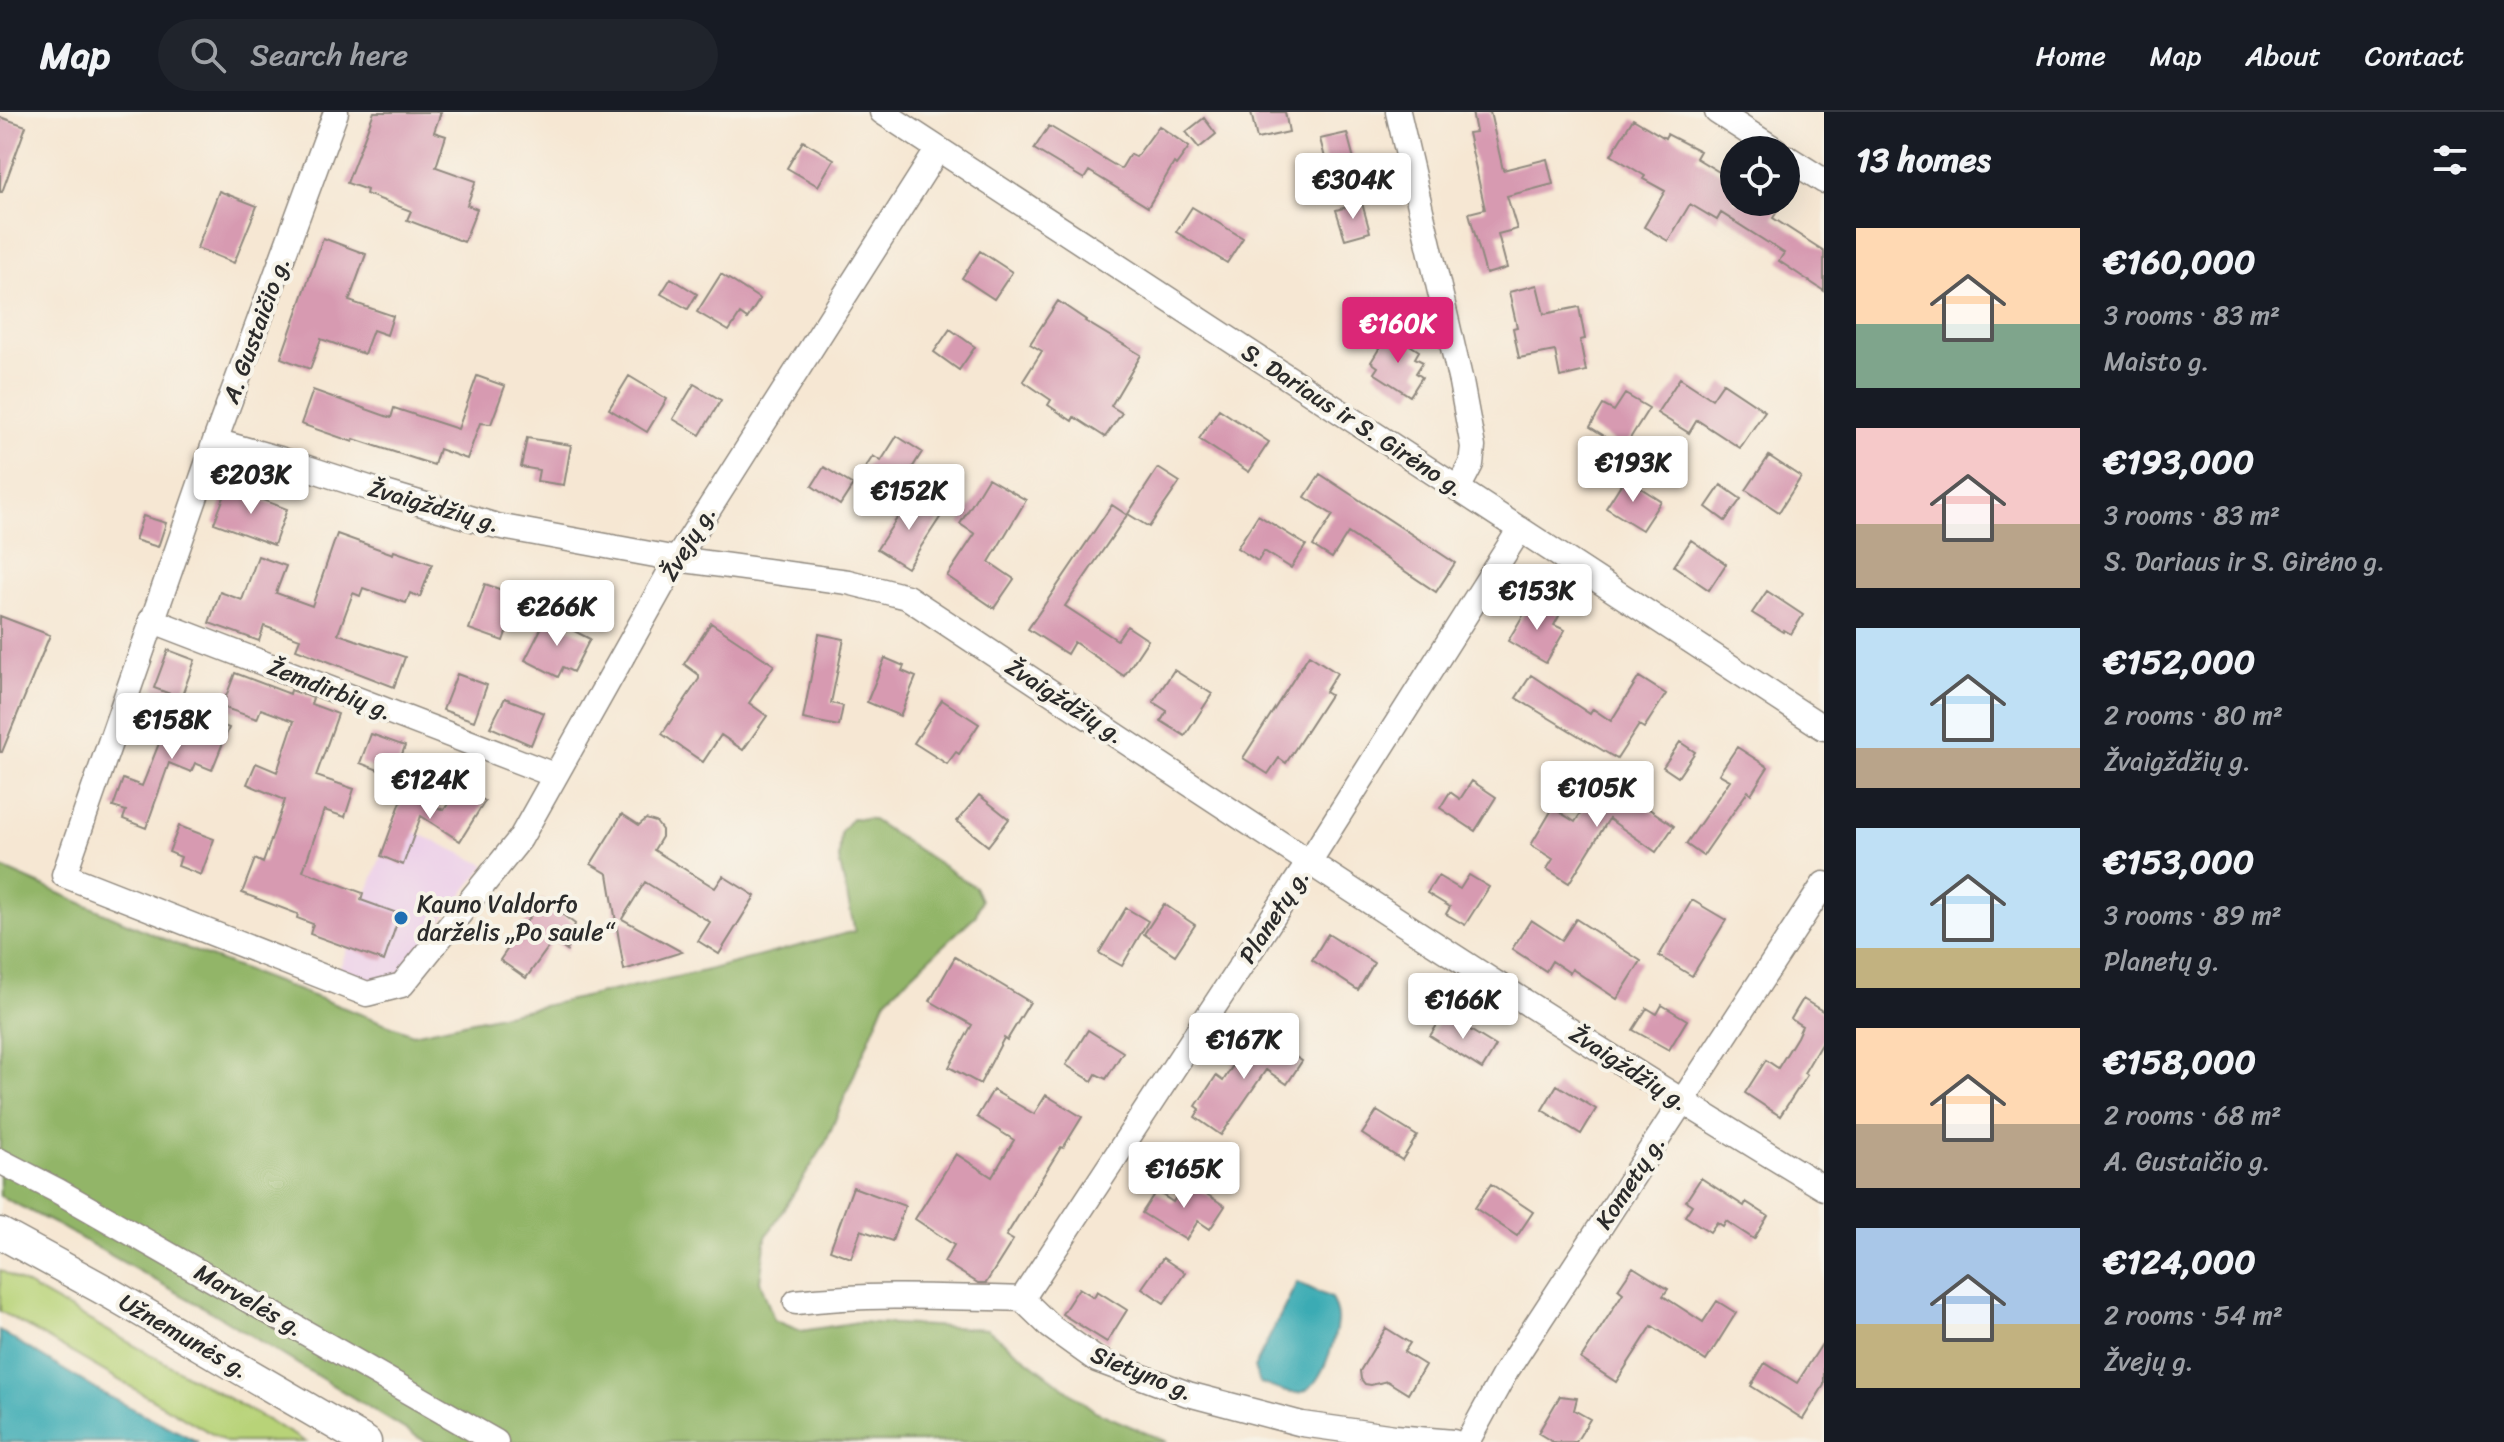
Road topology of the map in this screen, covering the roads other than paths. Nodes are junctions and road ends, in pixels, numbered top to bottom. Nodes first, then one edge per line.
1 (336, 112) edge
2 (882, 112) edge
3 (1398, 112) edge
4 (1717, 112) edge
5 (1754, 136) edge
6 (938, 149) junction
7 (1800, 166) edge
8 (1824, 181) edge
9 (215, 441) junction
10 (1458, 489) junction
11 (1520, 529) junction
12 (677, 559) junction
13 (151, 620) junction
14 (1824, 728) edge
15 (554, 775) junction
16 (1309, 862) junction
17 (1824, 884) edge
18 (367, 994) joint
19 (1682, 1102) junction
20 (0, 1161) edge
21 (1824, 1188) edge
22 (0, 1233) edge
23 (1022, 1299) junction
24 (796, 1302) dead end
25 (366, 1442) edge
26 (496, 1442) edge
27 (1453, 1442) edge
28 (1467, 1442) edge

1 - 9 street, A. Gustaičio g.
2 - 6 street, S. Dariaus ir S. Girėno g.
3 - 10 street
4 - 5 street
6 - 10 street, S. Dariaus ir S. Girėno g.
6 - 12 street, Žvejų g.
7 - 8 street
9 - 12 street, Žvaigždžių g.
9 - 13 street, A. Gustaičio g.
10 - 11 street, S. Dariaus ir S. Girėno g.
11 - 14 street, S. Dariaus ir S. Girėno g.
11 - 16 street, Planetų g.
12 - 15 street, Žvejų g.
12 - 16 street, Žvaigždžių g.
13 - 15 street, Žemdirbių g.
13 - 18 street, A. Gustaičio g.
15 - 18 street, Žvejų g.
16 - 19 street, Žvaigždžių g.
16 - 23 street, Planetų g.
17 - 19 street, Kometų g.
19 - 21 street, Žvaigždžių g.
19 - 28 street, Kometų g.
20 - 26 street, Marvelės g.
22 - 25 main road, Užnemunės g.
23 - 24 street
23 - 27 street, Sietyno g.

